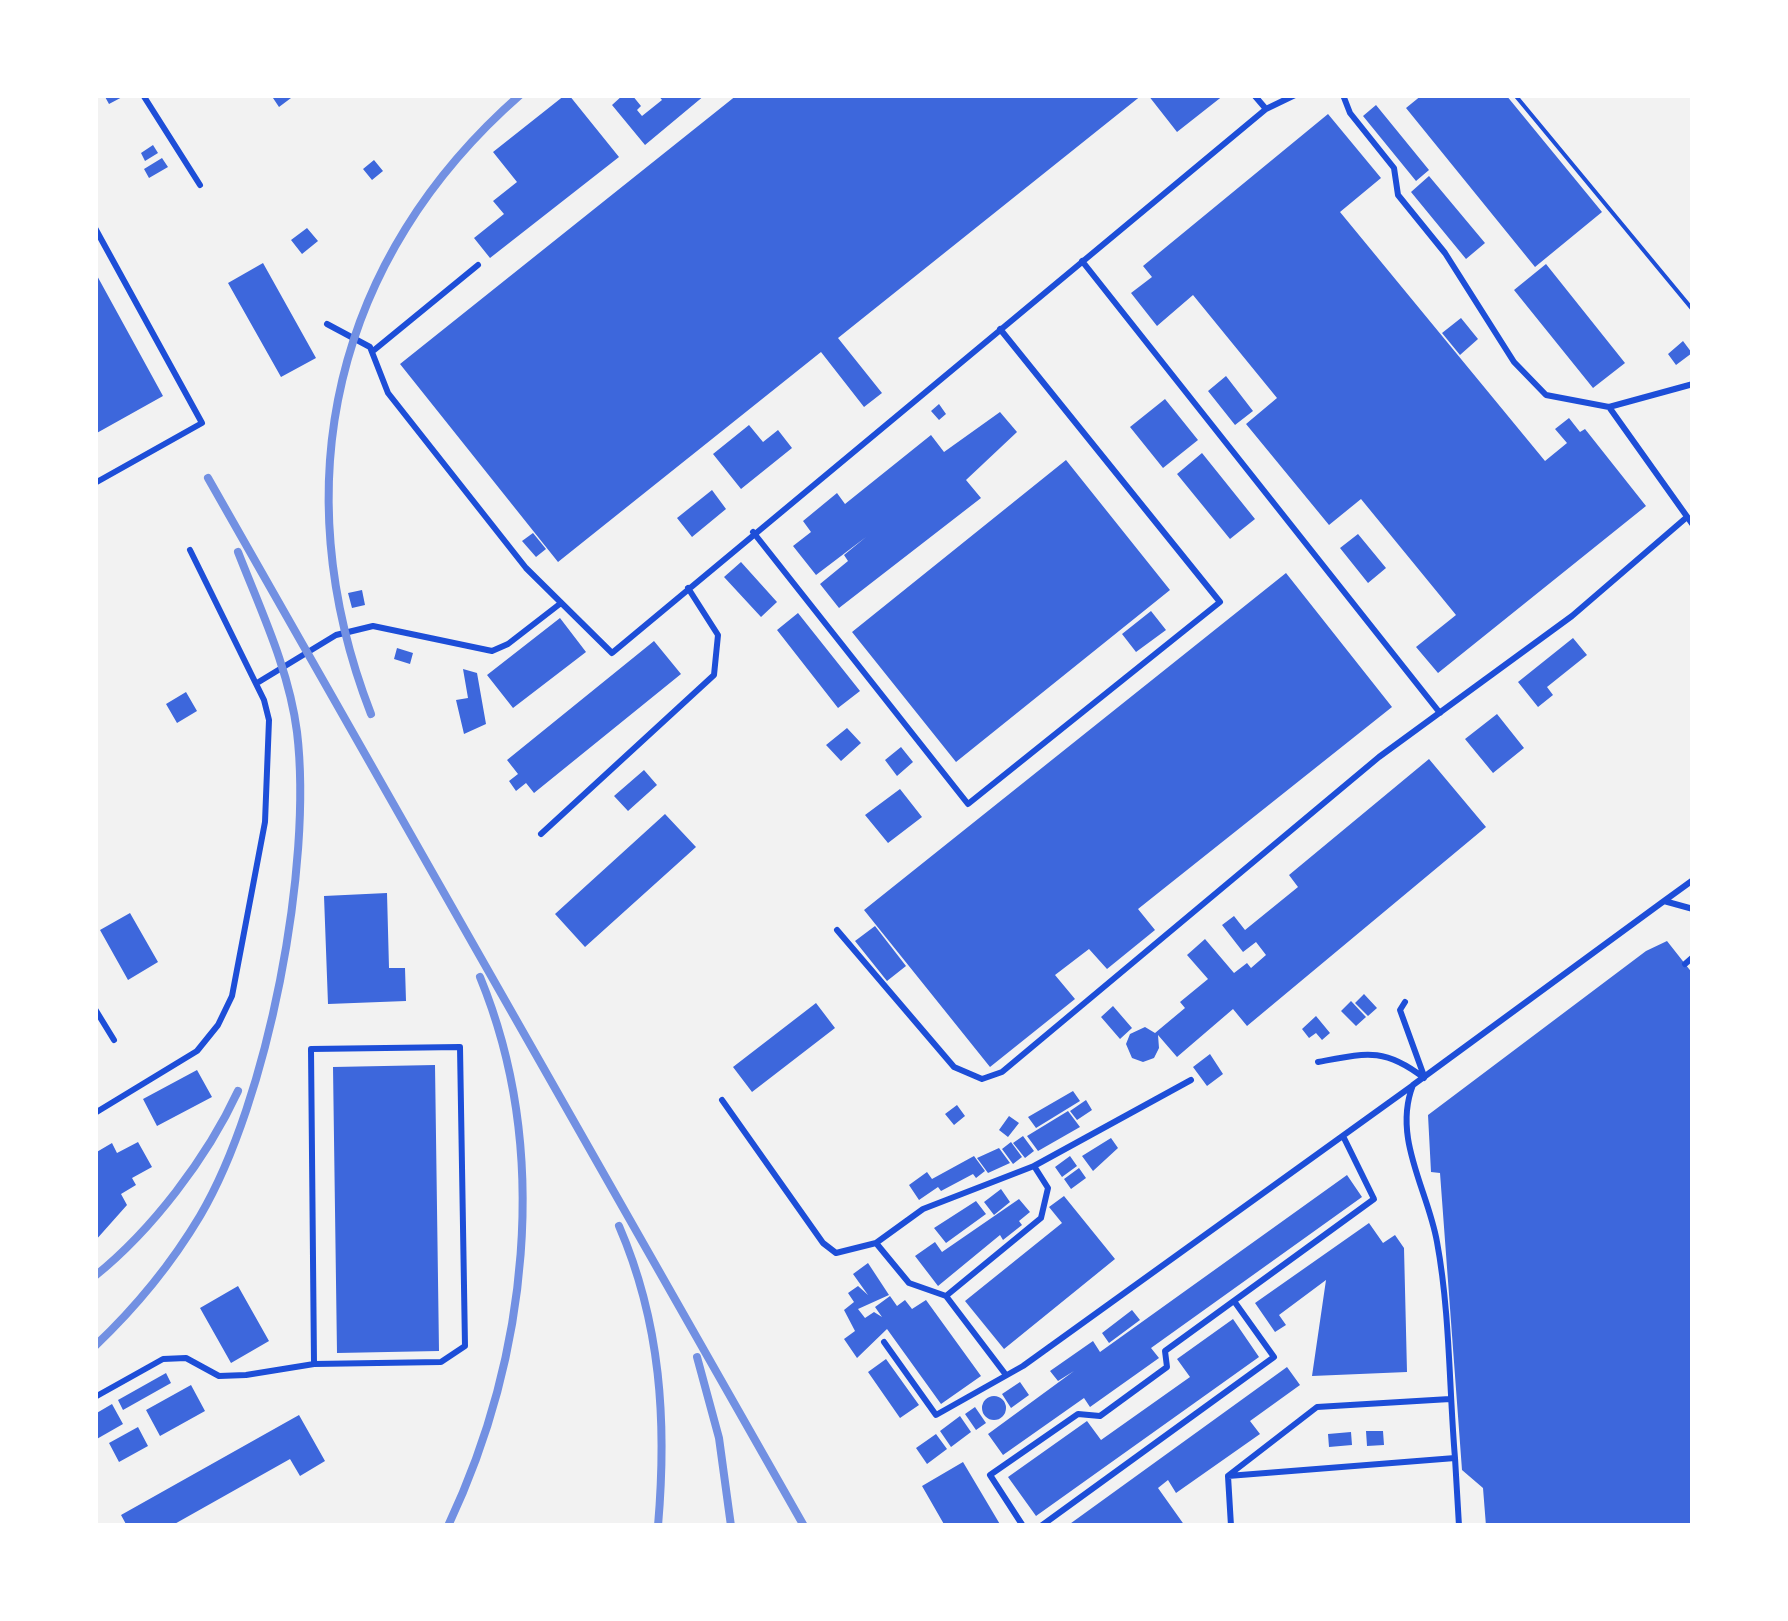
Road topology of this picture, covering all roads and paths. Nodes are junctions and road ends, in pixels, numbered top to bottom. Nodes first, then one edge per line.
1 (144, 95) edge
2 (1254, 95) edge
3 (1295, 95) edge
4 (1343, 95) edge
5 (1515, 95) edge
6 (1266, 109) junction
7 (200, 185) dead end
8 (95, 228) edge
9 (1082, 261) junction
10 (478, 265) dead end
11 (1693, 310) edge
12 (327, 324) dead end
13 (1000, 329) junction
14 (373, 351) junction
15 (1693, 384) edge
16 (1609, 407) junction
17 (95, 484) edge
18 (1687, 517) junction
19 (1693, 525) edge
20 (753, 532) junction
21 (190, 550) dead end
22 (688, 588) junction
23 (561, 602) junction
24 (257, 683) junction
25 (1440, 712) junction
26 (541, 834) dead end
27 (1693, 880) edge
28 (1664, 902) junction
29 (1693, 909) edge
30 (836, 930) dead end
31 (1693, 957) edge
32 (1685, 964) dead end
33 (1405, 1002) dead end
34 (95, 1009) edge
35 (114, 1040) dead end
36 (1318, 1062) dead end
37 (1424, 1078) junction
38 (1191, 1080) dead end
39 (1413, 1086) junction
40 (722, 1100) dead end
41 (95, 1113) edge
42 (1343, 1136) junction
43 (1034, 1166) junction
44 (876, 1242) junction
45 (946, 1296) junction
46 (1234, 1301) junction
47 (884, 1342) dead end
48 (314, 1364) junction
49 (1006, 1375) junction
50 (95, 1397) edge
51 (1450, 1399) junction
52 (1454, 1458) junction
53 (1228, 1476) junction
54 (1023, 1526) edge
55 (1040, 1526) edge
56 (1231, 1526) edge
57 (1460, 1526) edge

1 - 7 lane
2 - 6 lane
3 - 6 lane
4 - 16 lane
5 - 11 path
6 - 9 lane
8 - 17 lane
9 - 13 lane
9 - 25 lane
10 - 14 lane
12 - 14 lane
13 - 20 lane
13 - 20 lane
14 - 23 lane
15 - 16 lane
16 - 18 lane
18 - 19 lane
18 - 25 lane
20 - 22 lane
21 - 24 lane
22 - 23 lane
22 - 26 lane
23 - 24 lane
24 - 41 lane
25 - 30 lane
27 - 28 lane
28 - 29 lane
28 - 37 lane
31 - 32 lane
33 - 37 lane
34 - 35 lane
36 - 37 lane
37 - 39 lane
38 - 43 lane
39 - 42 lane
39 - 51 lane
40 - 44 lane
42 - 46 lane
42 - 49 lane
43 - 44 lane
43 - 45 lane
44 - 45 lane
45 - 49 lane
46 - 54 lane
46 - 55 lane
47 - 49 lane
48 - 48 lane
48 - 50 lane
51 - 52 lane
51 - 53 lane
52 - 53 lane
52 - 57 lane
53 - 56 lane

